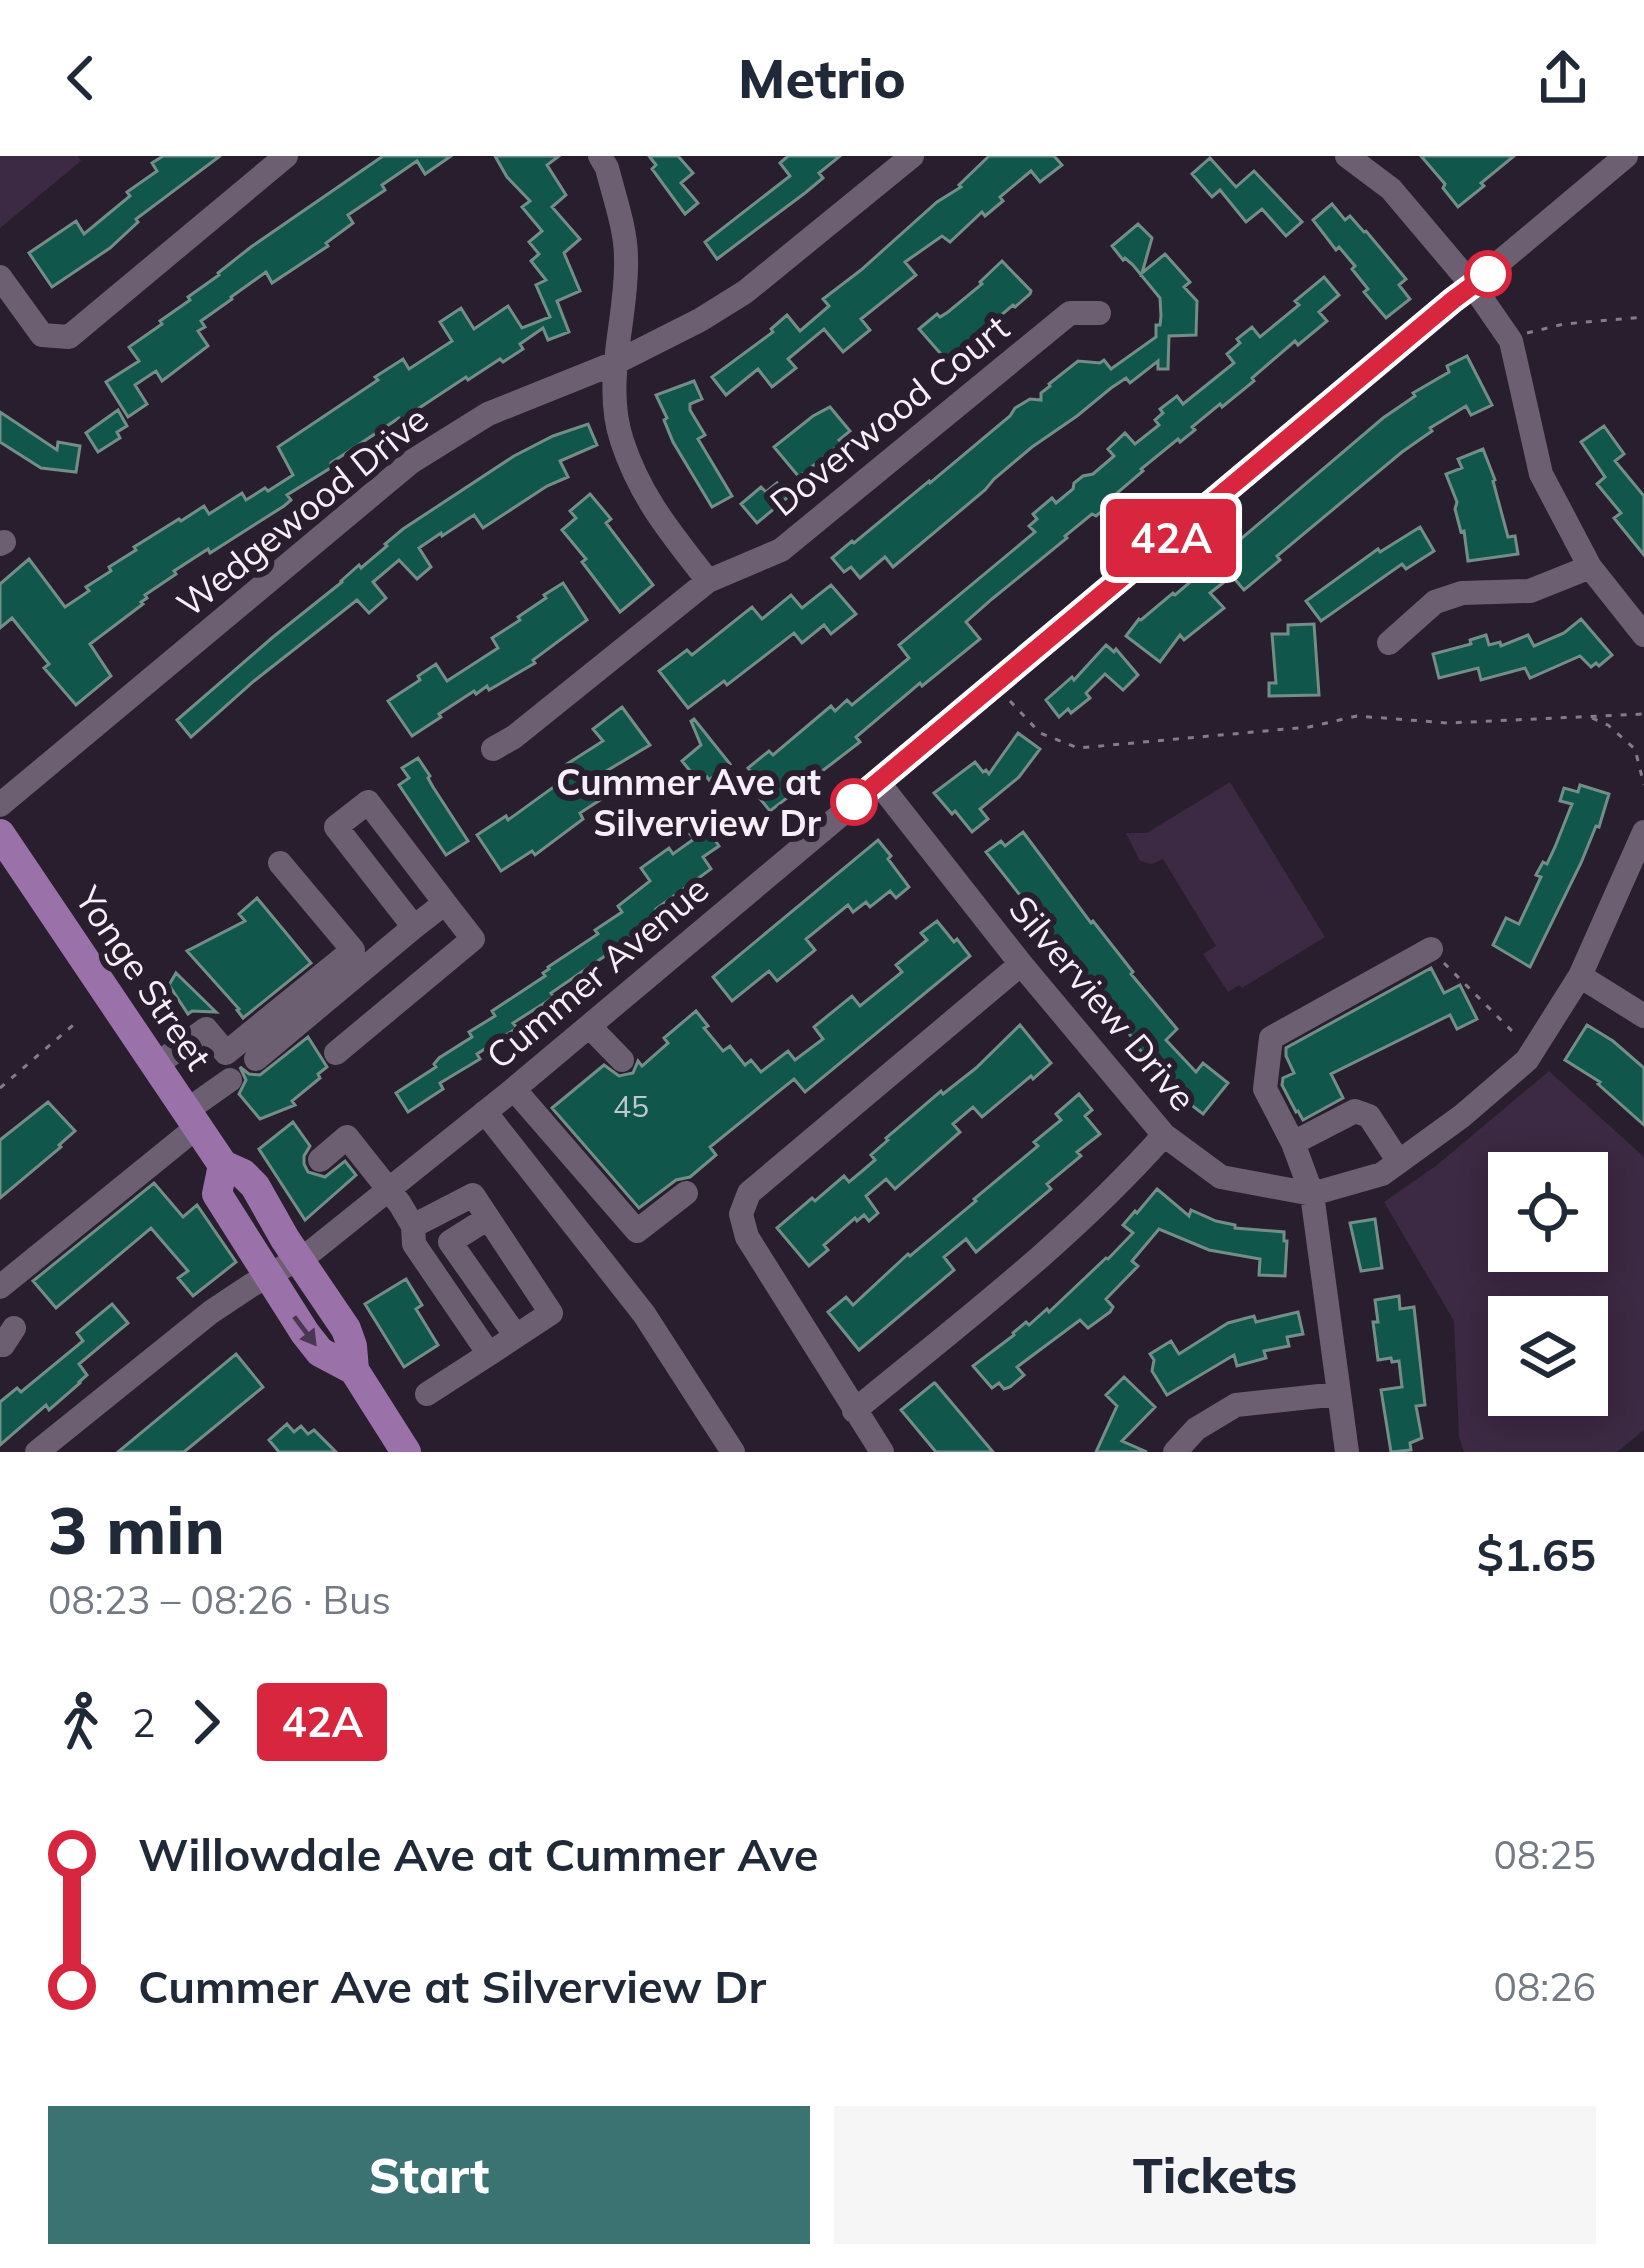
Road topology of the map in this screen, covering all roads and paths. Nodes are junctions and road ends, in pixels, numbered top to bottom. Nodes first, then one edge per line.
1 (286, 156) edge
2 (600, 156) edge
3 (912, 156) edge
4 (1347, 156) edge
5 (1626, 156) edge
6 (0, 277) edge
7 (1473, 286) junction
8 (1099, 313) dead end
9 (1644, 317) edge
10 (1510, 340) junction
11 (615, 363) junction
12 (1590, 567) junction
13 (708, 581) junction
14 (1644, 635) edge
15 (1389, 643) dead end
16 (1009, 699) dead end
17 (1644, 714) edge
18 (1590, 718) junction
19 (493, 749) dead end
20 (1635, 749) junction
21 (1644, 752) edge
22 (878, 782) junction
23 (1644, 785) edge
24 (0, 805) edge
25 (1644, 832) edge
26 (0, 834) edge
27 (280, 862) dead end
28 (445, 903) junction
29 (413, 927) junction
30 (1431, 950) joint
31 (1022, 964) junction
32 (1580, 976) junction
33 (1644, 1016) edge
34 (79, 1020) dead end
35 (589, 1026) junction
36 (1532, 1051) junction
37 (336, 1053) dead end
38 (256, 1059) dead end
39 (622, 1060) dead end
40 (156, 1065) junction
41 (230, 1080) dead end
42 (0, 1088) edge
43 (514, 1089) junction
44 (485, 1112) junction
45 (192, 1119) junction
46 (1164, 1135) junction
47 (1293, 1143) junction
48 (320, 1160) dead end
49 (1399, 1162) junction
50 (223, 1166) junction
51 (389, 1189) junction
52 (686, 1193) dead end
53 (1312, 1194) junction
54 (488, 1218) junction
55 (413, 1226) junction
56 (298, 1259) junction
57 (268, 1278) junction
58 (0, 1287) edge
59 (516, 1336) junction
60 (489, 1354) junction
61 (354, 1370) junction
62 (427, 1394) dead end
63 (1338, 1394) junction
64 (854, 1411) junction
65 (37, 1452) edge
66 (406, 1452) edge
67 (733, 1452) edge
68 (882, 1452) edge
69 (1175, 1452) edge
70 (1347, 1452) edge

1 - 6 street
2 - 11 street
3 - 11 street, Wedgewood Drive
4 - 7 street
5 - 7 street, Cummer Avenue
7 - 10 street
7 - 22 street, Cummer Avenue
8 - 13 street, Doverwood Court
9 - 10 path
10 - 12 street
11 - 13 street
11 - 24 street, Wedgewood Drive
12 - 14 street
12 - 15 street
13 - 19 street, Doverwood Court
16 - 18 path
17 - 18 path
18 - 20 path
20 - 21 path
20 - 23 path
22 - 31 street, Silverview Drive
22 - 35 street, Cummer Avenue
25 - 32 street, Silverview Drive
26 - 40 main road, Yonge Street
27 - 40 street
28 - 29 street
28 - 29 street
28 - 37 street
29 - 38 street
30 - 36 path
30 - 47 street
31 - 46 street, Silverview Drive
31 - 64 street
32 - 33 street
32 - 36 street, Silverview Drive
34 - 42 path
35 - 39 street
35 - 43 street, Cummer Avenue
36 - 49 street, Silverview Drive
40 - 45 main road, Yonge Street
41 - 45 street
43 - 44 street, Cummer Avenue
43 - 52 street
44 - 51 street, Cummer Avenue
44 - 67 street
45 - 50 main road, Yonge Street
45 - 58 street
46 - 53 street, Silverview Drive
46 - 64 street
47 - 49 street
47 - 53 street
48 - 51 street
49 - 53 street, Silverview Drive
50 - 56 main road, Yonge Street
50 - 57 main road, Yonge Street
51 - 55 street
51 - 56 street, Cummer Avenue
53 - 63 street
54 - 55 street
54 - 59 street
54 - 59 street
55 - 60 street
56 - 57 street, Cummer Avenue
56 - 61 main road, Yonge Street
57 -> 61 main road, Yonge Street
57 - 65 street, Cummer Avenue
59 - 60 street
60 - 62 street
61 - 66 main road, Yonge Street
63 - 69 street
63 - 70 street
64 - 68 street

